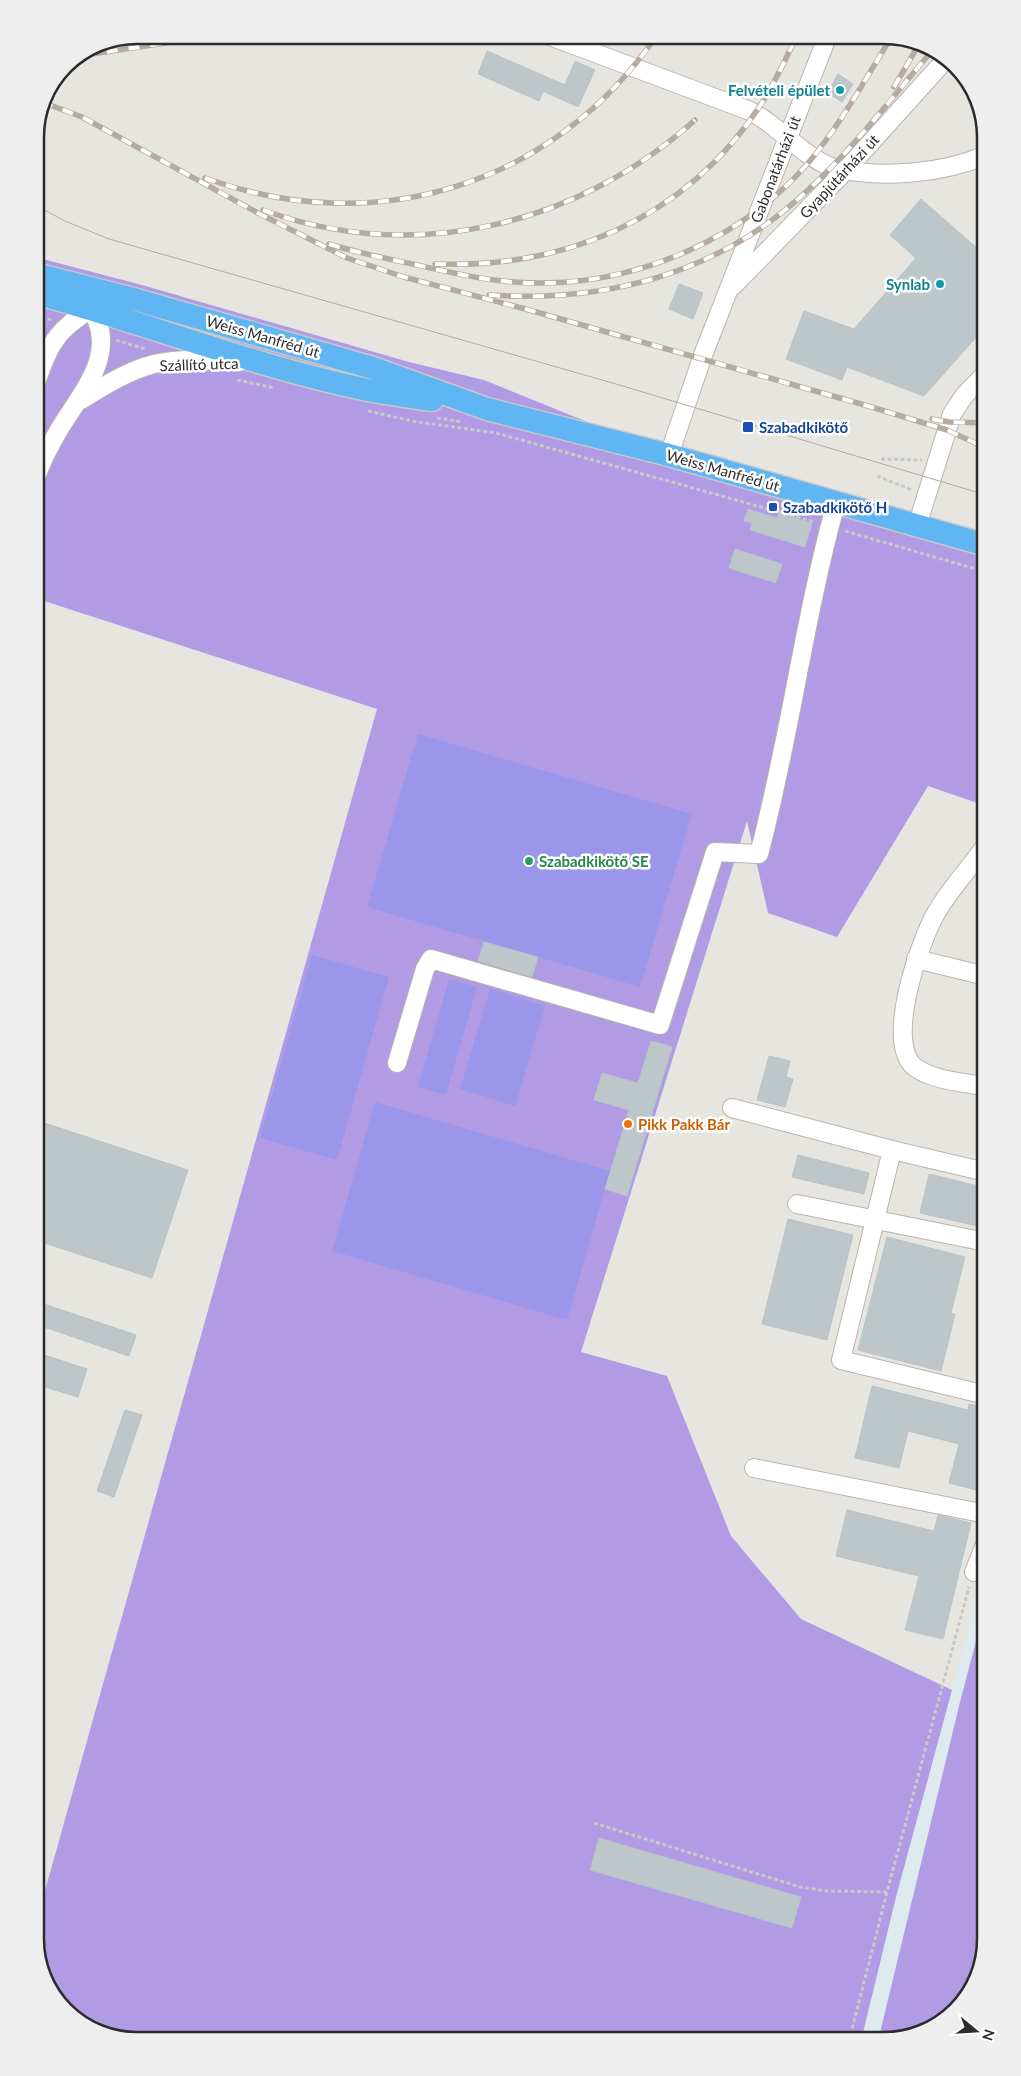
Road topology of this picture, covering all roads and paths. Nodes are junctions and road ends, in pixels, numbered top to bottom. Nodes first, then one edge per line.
1 (571, 44) edge
2 (824, 44) edge
3 (942, 64) edge
4 (787, 138) junction
5 (977, 158) edge
6 (846, 170) junction
7 (44, 276) edge
8 (68, 283) junction
9 (44, 295) edge
10 (725, 297) junction
11 (137, 300) junction
12 (92, 308) junction
13 (44, 361) edge
14 (266, 364) junction
15 (236, 380) dead end
16 (977, 382) edge
17 (280, 389) dead end
18 (80, 400) junction
19 (487, 408) junction
20 (364, 410) dead end
21 (929, 453) dead end
22 (669, 455) junction
23 (882, 459) dead end
24 (923, 460) junction
25 (44, 466) edge
26 (920, 468) dead end
27 (877, 476) dead end
28 (915, 483) dead end
29 (913, 491) junction
30 (908, 495) dead end
31 (836, 503) junction
32 (885, 517) junction
33 (829, 526) junction
34 (916, 526) junction
35 (877, 542) junction
36 (977, 543) edge
37 (977, 570) edge
38 (977, 858) edge
39 (916, 959) junction
40 (977, 974) edge
41 (397, 1063) dead end
42 (977, 1085) edge
43 (732, 1108) dead end
44 (892, 1150) junction
45 (977, 1170) edge
46 (797, 1204) dead end
47 (874, 1221) junction
48 (977, 1240) edge
49 (977, 1394) edge
50 (754, 1468) dead end
51 (977, 1512) edge
52 (977, 1564) edge
53 (974, 1572) joint
54 (594, 1823) dead end
55 (887, 1892) junction
56 (851, 2032) edge

1 - 4 street
2 - 4 street, Gabonatárházi út
3 - 6 street, Gyapjútárházi út
4 - 6 street
4 - 10 street, Gabonatárházi út
5 - 6 street
6 - 10 street, Gyapjútárházi út
7 - 8 main road, Weiss Manfréd út
8 - 11 main road, Weiss Manfréd út
8 - 12 street
9 - 12 main road, Weiss Manfréd út
10 - 22 street, Gabonatárházi út
11 - 12 street
11 - 19 main road, Weiss Manfréd út
12 - 13 street
12 - 14 main road, Weiss Manfréd út
12 - 18 street, Szállító utca
14 - 18 street, Szállító utca
14 - 19 main road, Weiss Manfréd út
15 - 17 path
16 - 34 street
18 - 25 street, Szállító utca
19 - 22 main road, Weiss Manfréd út
20 - 33 path
21 - 24 path
22 - 31 main road, Weiss Manfréd út
23 - 24 path
24 - 26 path
27 - 29 path
28 - 29 path
29 - 30 path
31 - 32 main road, Weiss Manfréd út
31 - 33 street
32 - 34 main road, Weiss Manfréd út
32 - 35 path
33 - 35 path
33 - 41 street
34 - 36 main road, Weiss Manfréd út
35 - 37 path
38 - 39 street
39 - 40 street
39 - 42 street
43 - 44 street
44 - 45 street
44 - 47 street
46 - 47 street
47 - 48 street
47 - 49 street
50 - 51 street
52 - 53 street
53 - 55 path
54 - 55 path
55 - 56 path

